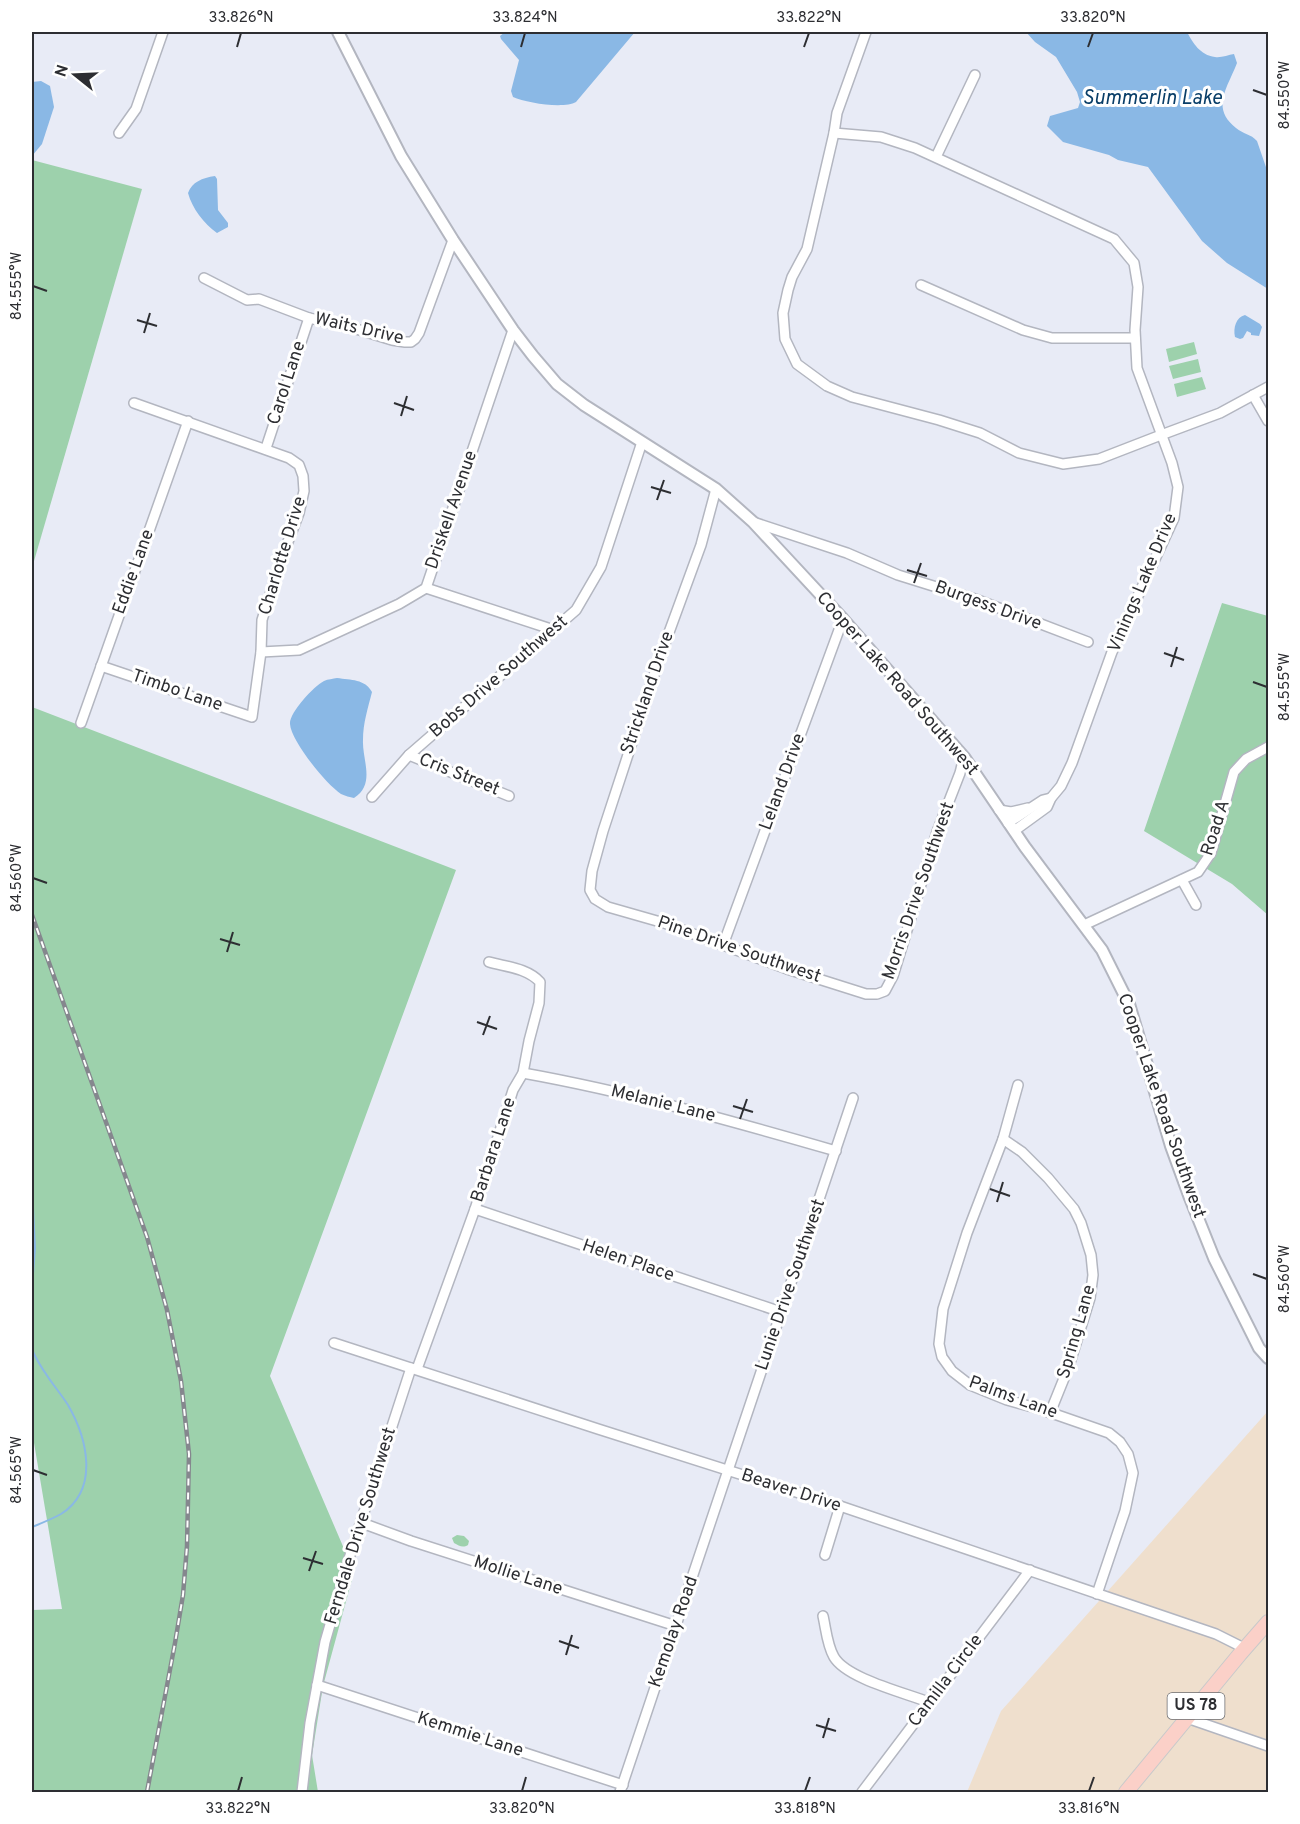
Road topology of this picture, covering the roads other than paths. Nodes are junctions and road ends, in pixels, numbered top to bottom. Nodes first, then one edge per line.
1 (162, 32) edge
2 (338, 32) edge
3 (866, 32) edge
4 (975, 75) dead end
5 (119, 133) dead end
6 (834, 133) junction
7 (936, 158) junction
8 (453, 240) junction
9 (204, 278) dead end
10 (921, 285) dead end
11 (309, 318) junction
12 (513, 330) junction
13 (1135, 338) junction
14 (1269, 387) edge
15 (1253, 395) junction
16 (134, 403) dead end
17 (188, 421) junction
18 (1269, 421) edge
19 (1161, 435) junction
20 (642, 442) junction
21 (266, 448) junction
22 (716, 489) junction
23 (753, 522) junction
24 (426, 588) junction
25 (843, 620) junction
26 (554, 630) junction
27 (1088, 642) dead end
28 (261, 652) junction
29 (101, 666) junction
30 (252, 717) joint
31 (81, 723) dead end
32 (1269, 747) edge
33 (410, 755) junction
34 (963, 757) junction
35 (509, 796) dead end
36 (372, 797) dead end
37 (1051, 798) junction
38 (1033, 807) junction
39 (999, 810) junction
40 (1011, 827) junction
41 (1182, 880) junction
42 (595, 899) joint
43 (1196, 905) dead end
44 (1084, 925) junction
45 (723, 945) junction
46 (489, 962) dead end
47 (885, 991) joint
48 (523, 1073) junction
49 (1018, 1085) dead end
50 (853, 1098) dead end
51 (1003, 1139) junction
52 (836, 1151) junction
53 (476, 1209) junction
54 (781, 1312) junction
55 (334, 1342) dead end
56 (1269, 1358) edge
57 (414, 1368) junction
58 (1050, 1413) junction
59 (728, 1471) junction
60 (840, 1506) junction
61 (362, 1523) junction
62 (825, 1555) dead end
63 (1030, 1570) junction
64 (1097, 1594) junction
65 (823, 1616) dead end
66 (1269, 1623) edge
67 (676, 1626) junction
68 (1244, 1648) junction
69 (317, 1685) junction
70 (931, 1703) junction
71 (1186, 1718) junction
72 (1269, 1746) edge
73 (621, 1789) edge
74 (302, 1792) edge
75 (862, 1792) edge
76 (1126, 1792) edge

1 - 5 street
2 - 8 street, Cooper Lake Road Southwest
3 - 6 street
4 - 7 street
6 - 7 street, Vinings Lake Drive
6 - 19 street
7 - 13 street, Vinings Lake Drive
8 - 11 street, Waits Drive
8 - 12 street, Cooper Lake Road Southwest
9 - 11 street, Waits Drive
10 - 13 street
11 - 21 street, Carol Lane
12 - 20 street, Cooper Lake Road Southwest
12 - 24 street, Driskell Avenue
13 - 19 street, Vinings Lake Drive
14 - 15 street
15 - 18 street
15 - 19 street
16 - 17 street, Charlotte Drive
17 - 21 street, Charlotte Drive
17 - 29 street, Eddie Lane
19 - 37 street, Vinings Lake Drive
20 - 22 street, Cooper Lake Road Southwest
20 - 26 street, Bobs Drive Southwest
21 - 28 street, Charlotte Drive
22 - 23 street, Cooper Lake Road Southwest
22 - 42 street, Strickland Drive
23 - 25 street, Cooper Lake Road Southwest
23 - 27 street, Burgess Drive
24 - 26 street
24 - 28 street, Driskell Avenue
25 - 34 street, Cooper Lake Road Southwest
25 - 45 street, Leland Drive
26 - 33 street, Bobs Drive Southwest
28 - 30 street, Charlotte Drive
29 - 30 street, Timbo Lane
29 - 31 street, Eddie Lane
32 - 41 street, Road A
33 - 35 street, Cris Street
33 - 36 street, Bobs Drive Southwest
34 - 39 street, Cooper Lake Road Southwest
34 - 47 street, Morris Drive Southwest
37 - 38 street
37 - 40 street, Vinings Lake Drive
38 - 39 street
38 - 40 street
39 - 40 street, Cooper Lake Road Southwest
40 - 44 street, Cooper Lake Road Southwest
41 - 43 street
41 - 44 street, Road A
42 - 45 street, Pine Drive Southwest
44 - 56 street, Cooper Lake Road Southwest
45 - 47 street, Pine Drive Southwest
46 - 48 street, Barbara Lane
48 - 52 street, Melanie Lane
48 - 53 street, Barbara Lane
49 - 51 street, Palms Lane
50 - 52 street, Lunie Drive Southwest
51 - 58 street, Spring Lane
51 - 58 street, Palms Lane
52 - 54 street, Lunie Drive Southwest
53 - 54 street, Helen Place
53 - 57 street, Barbara Lane
54 - 59 street, Lunie Drive Southwest
55 - 57 street, Beaver Drive
57 - 59 street, Beaver Drive
57 - 61 street, Ferndale Drive Southwest
58 - 64 street, Palms Lane
59 - 60 street, Beaver Drive
59 - 67 street, Kemolay Road
60 - 62 street
60 - 63 street, Beaver Drive
61 - 67 street, Mollie Lane
61 - 69 street, Ferndale Drive Southwest
63 - 64 street, Beaver Drive
63 - 70 street, Camilla Circle
64 - 68 street, Beaver Drive
65 - 70 street
66 - 68 main road, US 78
67 - 73 street, Kemolay Road
68 - 71 main road, US 78
69 - 73 street, Kemmie Lane
69 - 74 street, Ferndale Drive Southwest
70 - 75 street, Camilla Circle
71 - 72 street
71 - 76 main road, US 78

